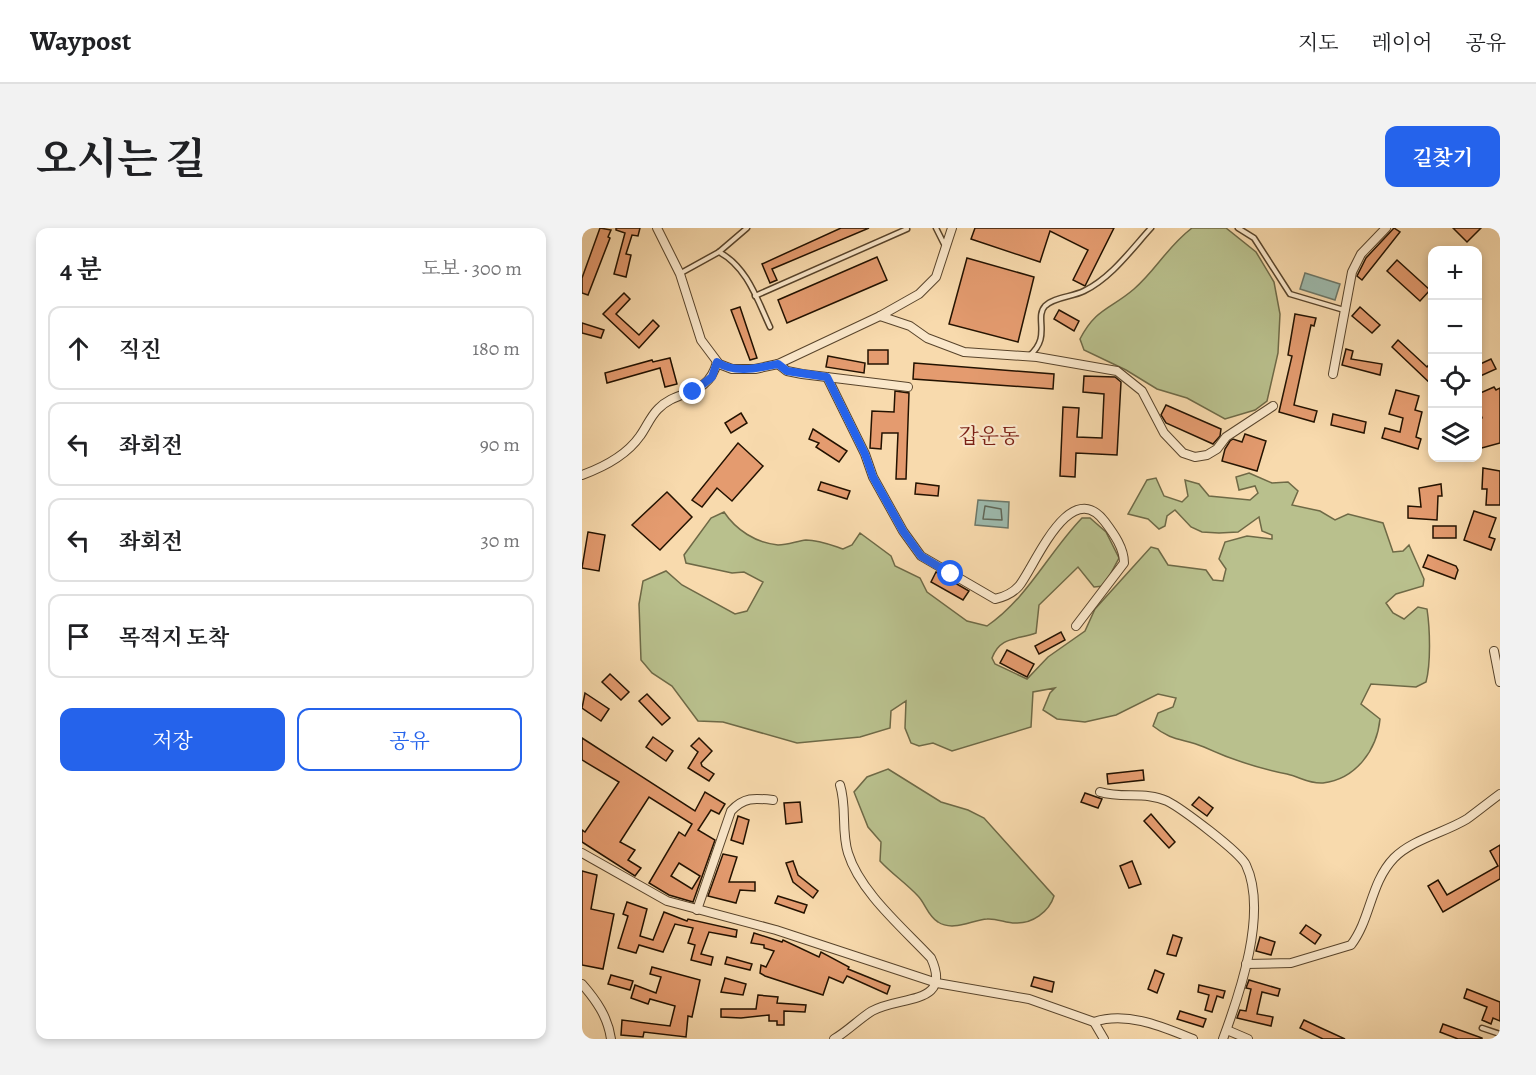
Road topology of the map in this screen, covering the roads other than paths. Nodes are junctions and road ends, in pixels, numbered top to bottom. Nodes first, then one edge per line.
1 (657, 228) edge
2 (747, 228) edge
3 (936, 228) edge
4 (952, 228) edge
5 (1151, 228) edge
6 (1238, 228) edge
7 (1386, 228) edge
8 (907, 229) edge
9 (945, 246) junction
10 (719, 252) junction
11 (680, 274) junction
12 (755, 296) junction
13 (1345, 310) junction
14 (880, 316) junction
15 (770, 327) dead end
16 (1028, 356) junction
17 (717, 362) junction
18 (778, 364) junction
19 (1333, 374) dead end
20 (827, 377) junction
21 (908, 387) dead end
22 (1273, 406) dead end
23 (582, 475) edge
24 (1076, 626) dead end
25 (1494, 651) dead end
26 (1500, 682) edge
27 (840, 785) dead end
28 (1100, 792) dead end
29 (1500, 794) edge
30 (773, 800) dead end
31 (582, 853) edge
32 (697, 910) junction
33 (1246, 964) junction
34 (937, 983) junction
35 (582, 984) edge
36 (1094, 1022) junction
37 (1482, 1028) dead end
38 (1227, 1030) junction
39 (1500, 1034) edge
40 (611, 1039) edge
41 (834, 1039) edge
42 (1104, 1039) edge
43 (1193, 1039) edge
44 (1223, 1039) edge
45 (1248, 1039) edge

1 - 11 street
2 - 10 lane
3 - 9 lane
4 - 9 street
5 - 16 lane
6 - 13 lane
7 - 13 street
8 - 12 lane
9 - 14 street
10 - 11 lane
10 - 12 lane
11 - 17 street
12 - 15 lane
13 - 19 street
14 - 16 street
14 - 18 street
16 - 22 street
17 - 18 street
17 - 23 street
18 - 20 street
20 - 21 street
20 - 24 street
25 - 26 street
27 - 34 street
28 - 33 street
29 - 33 street
30 - 32 street
31 - 32 street
32 - 34 street
33 - 38 street
34 - 36 street
34 - 41 street
35 - 40 street
36 - 42 street
36 - 43 street
37 - 39 lane
38 - 44 street
38 - 45 street

